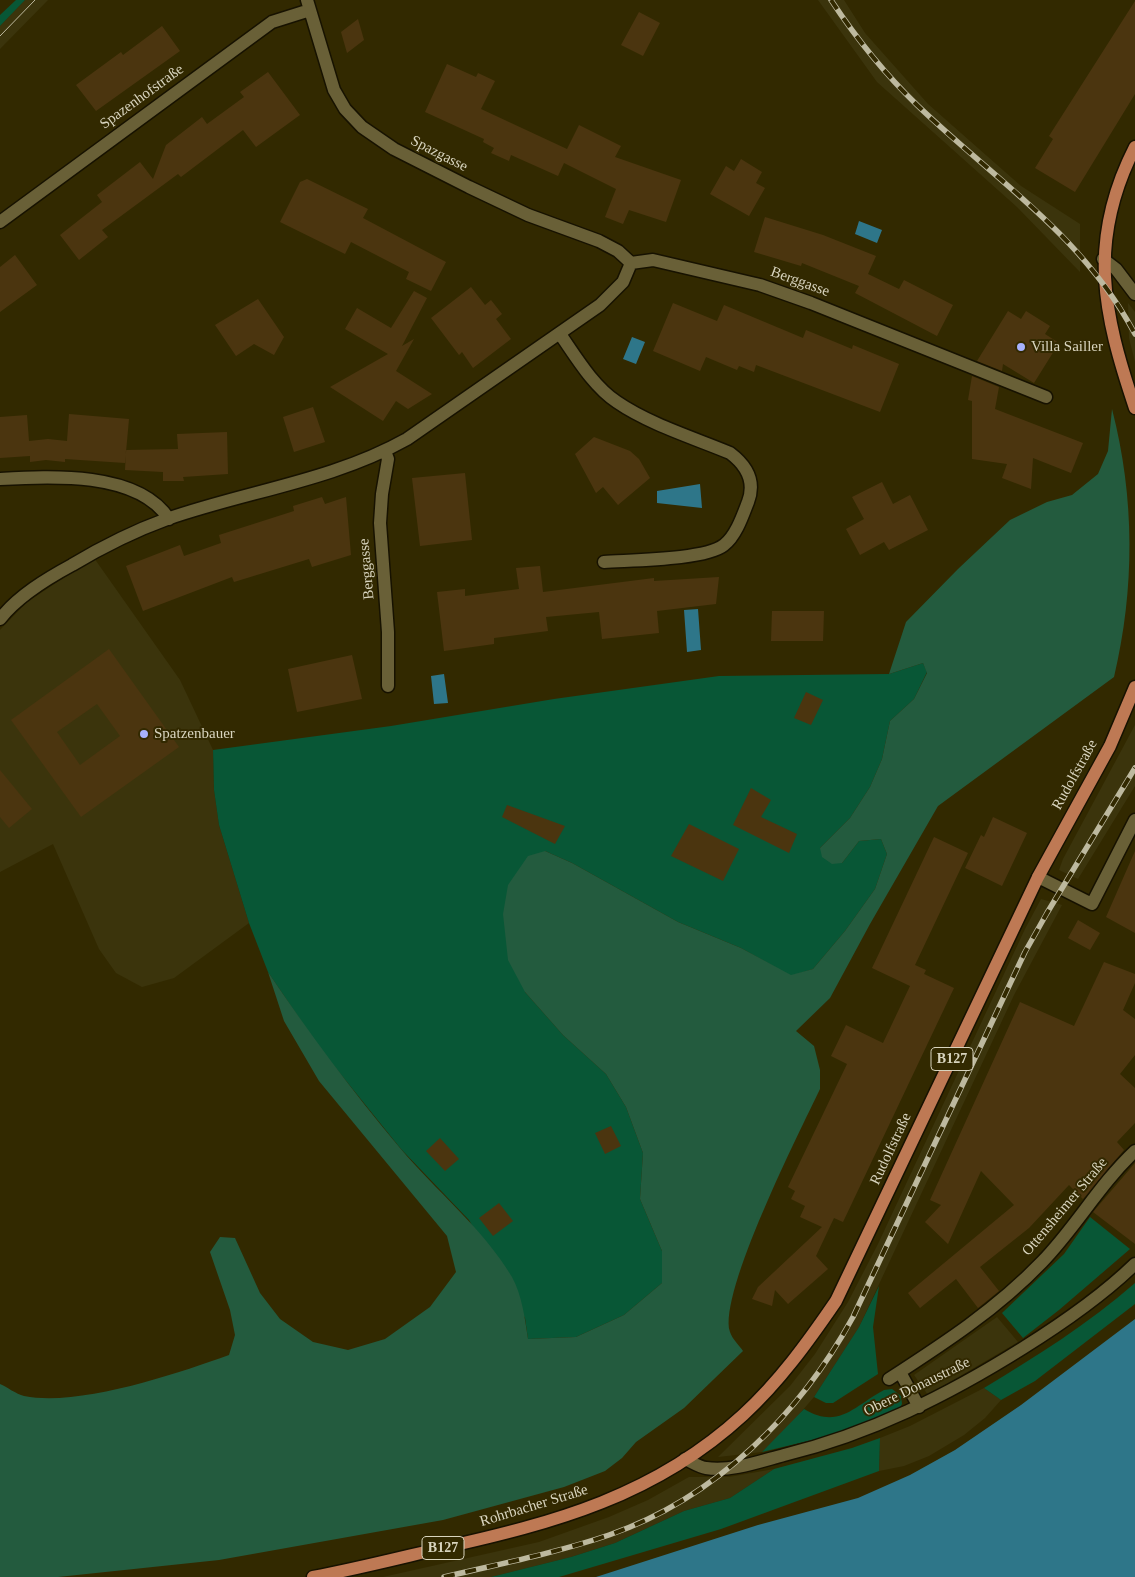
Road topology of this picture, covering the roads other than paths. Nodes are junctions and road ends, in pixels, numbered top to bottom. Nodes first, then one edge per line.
1 (309, 5) edge
2 (1135, 148) edge
3 (0, 222) edge
4 (1103, 259) junction
5 (631, 262) junction
6 (1135, 294) edge
7 (560, 334) junction
8 (1046, 397) dead end
9 (1135, 408) edge
10 (385, 451) junction
11 (0, 479) edge
12 (169, 518) junction
13 (604, 562) dead end
14 (0, 619) edge
15 (388, 686) dead end
16 (1135, 687) edge
17 (1135, 820) edge
18 (1038, 877) junction
19 (1135, 1152) edge
20 (1135, 1264) edge
21 (900, 1372) junction
22 (889, 1379) dead end
23 (919, 1407) junction
24 (743, 1415) joint
25 (685, 1460) junction
26 (313, 1577) edge

1 - 3 street, Spazenhofstraße
1 - 5 street, Spazgasse
2 - 4 main road
4 - 6 street
4 - 9 main road
5 - 7 street
5 - 8 street, Berggasse
7 - 10 street
7 - 13 street
10 - 12 street
10 - 15 street, Berggasse
11 - 12 street
12 - 14 street
16 - 18 main road, Rudolfstraße / B127
17 - 18 street
18 - 24 main road, Rudolfstraße / B127
19 - 21 street, Ottensheimer Straße
20 - 23 street, Obere Donaustraße
21 - 22 street, Ottensheimer Straße
21 - 23 street
23 - 25 street, Obere Donaustraße
24 - 25 main road, Rohrbacher Straße / B127
25 - 26 main road, Rohrbacher Straße / B127

